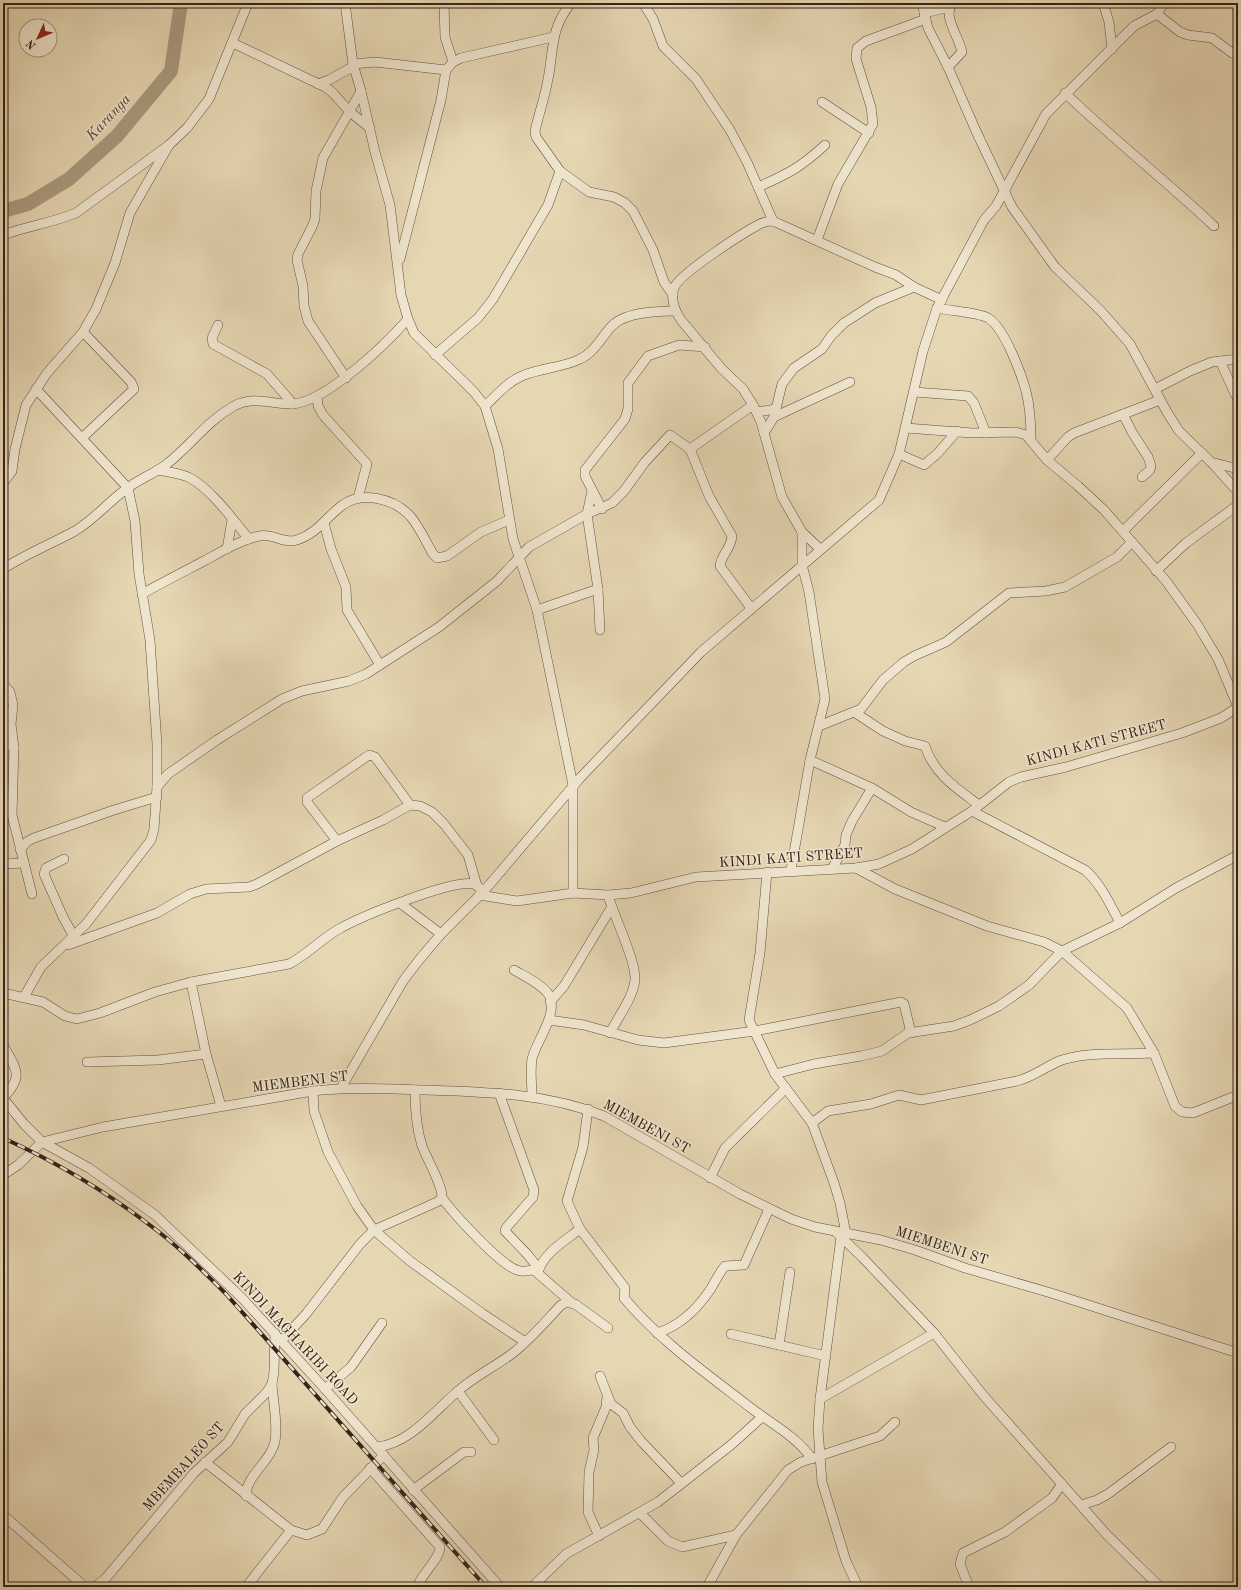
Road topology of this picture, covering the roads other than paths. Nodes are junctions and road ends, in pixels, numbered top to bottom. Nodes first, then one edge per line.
1 (248, 3) edge
2 (345, 3) edge
3 (444, 3) edge
4 (571, 3) edge
5 (643, 3) edge
6 (922, 3) edge
7 (929, 3) edge
8 (1103, 3) edge
9 (1164, 3) edge
10 (952, 5) edge
11 (939, 9) junction
12 (1157, 14) junction
13 (925, 16) junction
14 (553, 37) junction
15 (233, 44) junction
16 (1112, 49) junction
17 (1238, 54) edge
18 (452, 62) junction
19 (354, 65) junction
20 (948, 67) junction
21 (446, 70) junction
22 (318, 84) junction
23 (361, 91) junction
24 (1065, 93) junction
25 (822, 102) dead end
26 (350, 112) junction
27 (370, 128) junction
28 (869, 133) junction
29 (169, 145) junction
30 (825, 145) dead end
31 (560, 172) junction
32 (758, 187) junction
33 (1004, 189) junction
34 (773, 221) junction
35 (1214, 226) dead end
36 (3, 235) edge
37 (817, 240) junction
38 (398, 264) junction
39 (914, 287) junction
40 (673, 294) junction
41 (942, 300) junction
42 (937, 308) junction
43 (675, 311) junction
44 (408, 319) junction
45 (218, 325) dead end
46 (83, 332) junction
47 (705, 348) junction
48 (435, 355) junction
49 (1238, 359) edge
50 (1220, 361) junction
51 (346, 378) junction
52 (850, 382) dead end
53 (36, 389) junction
54 (1155, 389) junction
55 (914, 392) junction
56 (317, 397) junction
57 (1160, 400) junction
58 (1238, 400) edge
59 (293, 404) junction
60 (485, 406) junction
61 (755, 408) junction
62 (775, 413) junction
63 (1123, 414) junction
64 (906, 428) junction
65 (957, 431) junction
66 (764, 433) junction
67 (986, 433) junction
68 (82, 438) junction
69 (1031, 440) junction
70 (690, 448) junction
71 (1202, 453) junction
72 (899, 454) junction
73 (1047, 460) junction
74 (1211, 462) junction
75 (1238, 469) edge
76 (157, 470) junction
77 (1142, 477) dead end
78 (3, 483) edge
79 (128, 488) junction
80 (592, 491) junction
81 (1238, 492) edge
82 (358, 498) junction
83 (1238, 506) edge
84 (602, 509) junction
85 (587, 514) junction
86 (232, 520) junction
87 (510, 520) junction
88 (324, 523) junction
89 (1122, 531) junction
90 (802, 532) junction
91 (249, 539) junction
92 (1132, 542) junction
93 (227, 548) junction
94 (820, 549) junction
95 (519, 557) junction
96 (802, 565) junction
97 (3, 569) edge
98 (1156, 571) junction
99 (598, 589) junction
100 (142, 594) junction
101 (751, 608) junction
102 (537, 610) junction
103 (600, 630) dead end
104 (380, 665) junction
105 (3, 684) edge
106 (1238, 707) edge
107 (854, 712) junction
108 (819, 726) junction
109 (3, 741) edge
110 (14, 748) junction
111 (810, 760) junction
112 (573, 786) junction
113 (157, 787) junction
114 (872, 788) junction
115 (157, 797) junction
116 (410, 805) junction
117 (975, 808) junction
118 (7, 815) edge
119 (945, 827) junction
120 (337, 841) junction
121 (20, 849) junction
122 (1238, 855) edge
123 (64, 859) dead end
124 (24, 863) junction
125 (3, 864) edge
126 (856, 868) junction
127 (832, 869) junction
128 (791, 870) junction
129 (766, 872) junction
130 (480, 891) junction
131 (573, 893) junction
132 (32, 894) dead end
133 (608, 895) junction
134 (400, 903) junction
135 (611, 908) junction
136 (1120, 923) junction
137 (441, 934) junction
138 (74, 937) junction
139 (62, 946) junction
140 (1062, 951) junction
141 (514, 970) dead end
142 (191, 982) junction
143 (3, 993) edge
144 (24, 997) junction
145 (550, 1002) junction
146 (549, 1020) junction
147 (755, 1031) junction
148 (610, 1033) junction
149 (911, 1033) junction
150 (3, 1045) edge
151 (1154, 1053) junction
152 (206, 1054) junction
153 (87, 1062) dead end
154 (775, 1074) junction
155 (340, 1088) junction
156 (786, 1088) junction
157 (415, 1090) junction
158 (313, 1091) junction
159 (499, 1093) junction
160 (1238, 1095) edge
161 (532, 1097) junction
162 (3, 1098) edge
163 (220, 1106) junction
164 (588, 1109) junction
165 (812, 1123) junction
166 (42, 1142) junction
167 (3, 1175) edge
168 (710, 1178) junction
169 (442, 1198) junction
170 (769, 1209) junction
171 (580, 1229) junction
172 (374, 1230) junction
173 (841, 1234) junction
174 (538, 1271) junction
175 (790, 1272) dead end
176 (574, 1304) junction
177 (382, 1323) dead end
178 (608, 1328) dead end
179 (275, 1333) junction
180 (657, 1333) junction
181 (731, 1334) dead end
182 (934, 1334) junction
183 (282, 1340) junction
184 (525, 1342) junction
185 (779, 1345) junction
186 (1238, 1353) edge
187 (826, 1356) junction
188 (600, 1376) dead end
189 (272, 1384) junction
190 (326, 1389) junction
191 (458, 1391) junction
192 (607, 1397) junction
193 (820, 1398) junction
194 (762, 1417) junction
195 (895, 1422) dead end
196 (494, 1440) dead end
197 (377, 1447) junction
198 (1171, 1447) dead end
199 (471, 1452) dead end
200 (384, 1455) junction
201 (816, 1458) junction
202 (205, 1462) junction
203 (370, 1468) junction
204 (681, 1483) junction
205 (1062, 1484) junction
206 (413, 1490) junction
207 (246, 1496) junction
208 (1081, 1505) junction
209 (640, 1513) junction
210 (5, 1519) edge
211 (291, 1530) junction
212 (736, 1535) junction
213 (599, 1536) junction
214 (85, 1587) edge
215 (95, 1587) edge
216 (246, 1587) edge
217 (417, 1587) edge
218 (500, 1587) edge
219 (532, 1587) edge
220 (707, 1587) edge
221 (858, 1587) edge
222 (969, 1587) edge
223 (1160, 1587) edge

1 - 15 street
2 - 19 street
3 - 18 street
4 - 14 street
5 - 32 street
6 - 13 street
7 - 11 street
8 - 16 street
9 - 12 street
10 - 11 street
10 - 20 street
11 - 13 street
12 - 16 street
12 - 17 street
13 - 20 street
13 - 28 street
14 - 18 street
14 - 31 street
15 - 22 street
15 - 29 street
16 - 24 street
18 - 21 street
19 - 21 street
19 - 22 street
19 - 23 street
20 - 33 street
21 - 38 street
22 - 26 street
23 - 26 street
23 - 27 street
24 - 33 street
24 - 35 street
25 - 28 street
26 - 27 street
26 - 51 street
27 - 38 street
28 - 37 street
29 - 36 street
29 - 46 street
30 - 32 street
31 - 40 street
31 - 48 street
32 - 34 street
33 - 41 street
33 - 54 street
34 - 37 street
34 - 40 street
37 - 39 street
38 - 44 street
39 - 41 street
39 - 62 street
40 - 43 street
41 - 42 street
42 - 55 street
42 - 69 street
43 - 47 street
43 - 60 street
44 - 48 street
44 - 51 street
45 - 59 street
46 - 53 street
46 - 68 street
47 - 61 street
47 - 80 street
48 - 60 street
49 - 50 street
50 - 54 street
50 - 58 street
51 - 56 street
52 - 62 street
53 - 68 street
53 - 78 street
54 - 57 street
55 - 64 street
55 - 67 street
56 - 59 street
56 - 82 street
57 - 63 street
57 - 71 street
59 - 76 street
60 - 87 street
61 - 62 street
61 - 66 street
61 - 70 street
62 - 66 street
63 - 73 street
63 - 77 street
64 - 65 street
64 - 72 street
65 - 67 street
65 - 72 street
66 - 90 street
67 - 69 street
68 - 79 street
69 - 73 street
70 - 84 street
70 - 101 street
71 - 74 street
71 - 89 street
72 - 94 street
73 - 89 street
74 - 75 street
74 - 81 street
76 - 79 street
76 - 86 street
79 - 97 street
79 - 100 street
80 - 84 street
80 - 85 street
82 - 87 street
82 - 88 street
83 - 98 street
84 - 85 street
85 - 95 street
85 - 99 street
86 - 91 street
86 - 93 street
87 - 95 street
88 - 91 street
88 - 104 street
89 - 92 street
90 - 94 street
90 - 96 street
91 - 93 street
92 - 98 street
92 - 107 street
93 - 100 street
94 - 96 street
95 - 102 street
95 - 104 street
96 - 101 street
96 - 108 street
98 - 106 street
99 - 102 street
99 - 103 street
100 - 113 street
101 - 112 street
102 - 112 street
104 - 113 street
105 - 110 street
106 - 117 street, KINDI KATI STREET
107 - 108 street
107 - 117 street
108 - 111 street
109 - 110 street
110 - 118 street
111 - 114 street
111 - 128 street
112 - 130 street
112 - 131 street
113 - 115 street
114 - 119 street
114 - 127 street
115 - 121 street
115 - 138 street
116 - 120 street
116 - 120 street
116 - 130 street
117 - 119 street, KINDI KATI STREET
117 - 136 street
118 - 121 street
119 - 126 street, KINDI KATI STREET
120 - 139 street
121 - 124 street
122 - 136 street
123 - 138 street
124 - 125 street
124 - 132 street
126 - 127 street, KINDI KATI STREET
126 - 140 street
127 - 128 street, KINDI KATI STREET
128 - 129 street, KINDI KATI STREET
129 - 133 street, KINDI KATI STREET
129 - 147 street
130 - 131 street, KINDI KATI STREET
130 - 134 street, KINDI KATI STREET
130 - 137 street
131 - 133 street, KINDI KATI STREET
133 - 135 street
134 - 137 street
134 - 142 street, KINDI KATI STREET
135 - 145 street
135 - 148 street
136 - 140 street
137 - 155 street
138 - 139 street
139 - 144 street
140 - 149 street
140 - 151 street
141 - 145 street
142 - 144 street, KINDI KATI STREET
142 - 152 street
143 - 144 street, KINDI KATI STREET
145 - 146 street
146 - 148 street
146 - 161 street
147 - 148 street
147 - 149 street
147 - 154 street
149 - 154 street
150 - 162 street
151 - 160 street
151 - 165 street
152 - 153 street
152 - 163 street
154 - 156 street
155 - 157 street, MIEMBENI ST
155 - 158 street, MIEMBENI ST
156 - 165 street
156 - 168 street
157 - 159 street, MIEMBENI ST
157 - 169 street
158 - 163 street, MIEMBENI ST
158 - 172 street
159 - 161 street, MIEMBENI ST
159 - 174 street
161 - 164 street, MIEMBENI ST
162 - 166 street, KINDI MAGHARIBI ROAD
163 - 166 street, MIEMBENI ST
164 - 168 street, MIEMBENI ST
164 - 171 street
165 - 173 street
166 - 167 street, MIEMBENI ST
166 - 179 street, KINDI MAGHARIBI ROAD
168 - 170 street, MIEMBENI ST
169 - 172 street
169 - 174 street
170 - 173 street, MIEMBENI ST
170 - 180 street
171 - 174 street
171 - 180 street
172 - 183 street
172 - 184 street
173 - 182 street
173 - 186 street, MIEMBENI ST
173 - 187 street
174 - 176 street
175 - 185 street
176 - 178 street
176 - 184 street
177 - 190 street
179 - 183 street, KINDI MAGHARIBI ROAD
179 - 189 street
180 - 194 street
181 - 185 street
182 - 193 street
182 - 205 street
183 - 190 street, KINDI MAGHARIBI ROAD
184 - 191 street
185 - 187 street
187 - 193 street
188 - 192 street
189 - 202 street, MBEMBALEO ST
189 - 207 street
190 - 197 street, KINDI MAGHARIBI ROAD
191 - 196 street
191 - 197 street
192 - 204 street
192 - 213 street
193 - 201 street
194 - 201 street
194 - 204 street
195 - 201 street
197 - 200 street, KINDI MAGHARIBI ROAD
198 - 208 street
199 - 206 street
200 - 203 street
200 - 206 street, KINDI MAGHARIBI ROAD
201 - 212 street
201 - 221 street
202 - 207 street
202 - 215 street, MBEMBALEO ST
203 - 211 street
203 - 217 street
204 - 209 street
205 - 208 street
205 - 222 street
206 - 218 street, KINDI MAGHARIBI ROAD
207 - 211 street
208 - 223 street
209 - 212 street
209 - 213 street
210 - 214 street
211 - 216 street
212 - 220 street
213 - 219 street

